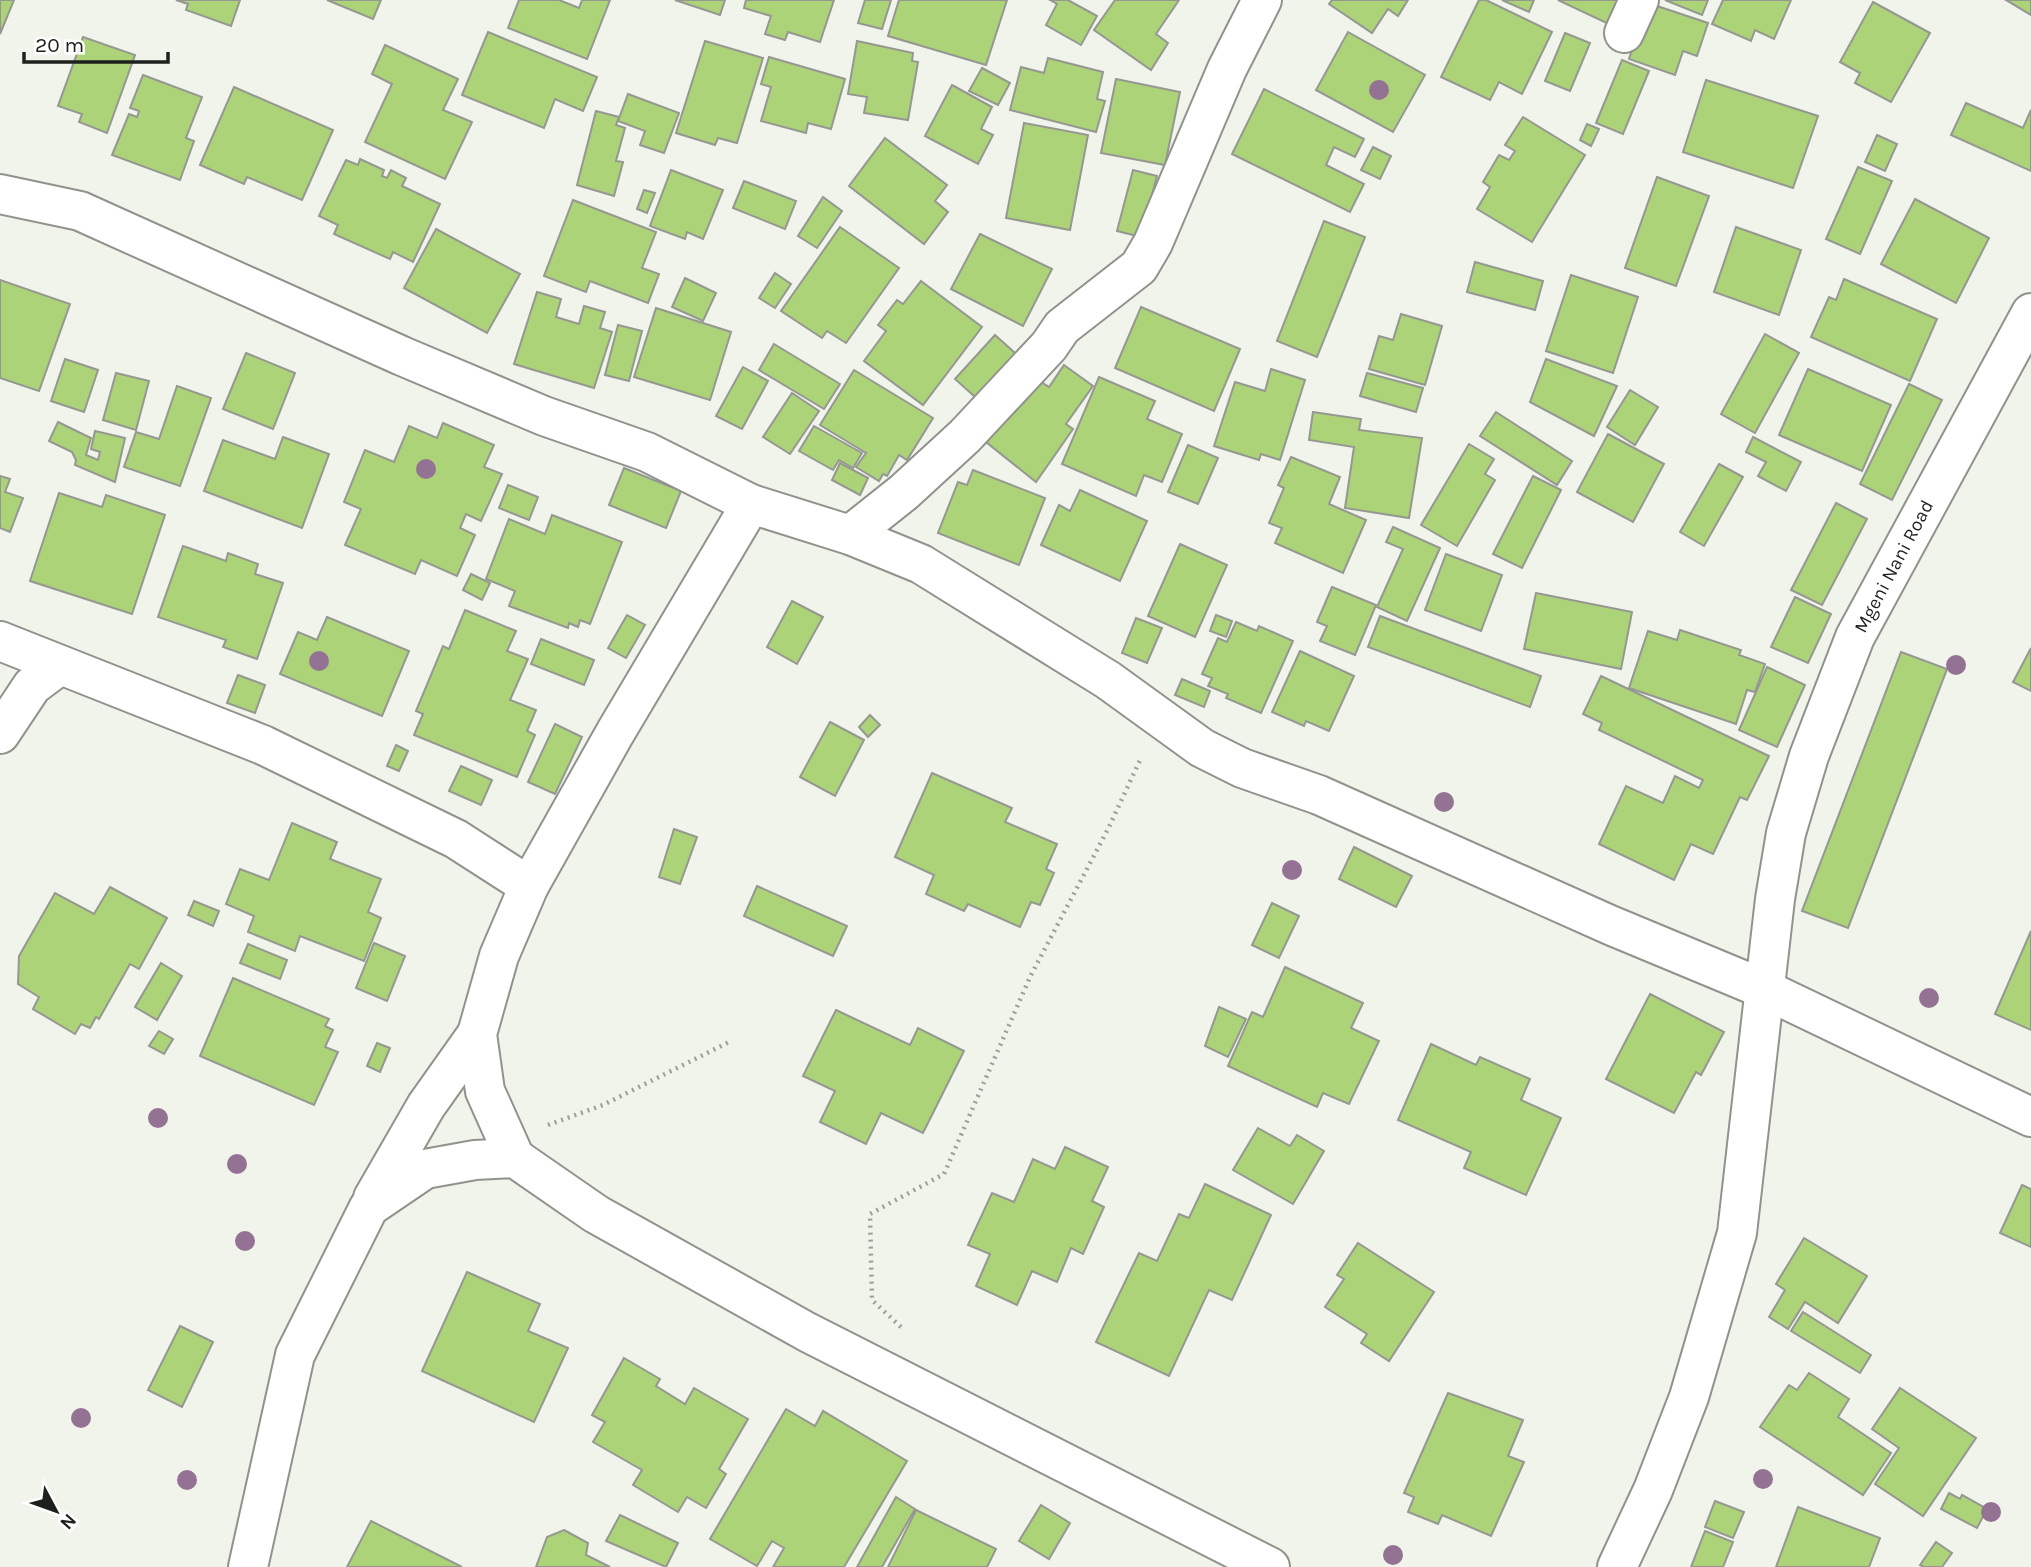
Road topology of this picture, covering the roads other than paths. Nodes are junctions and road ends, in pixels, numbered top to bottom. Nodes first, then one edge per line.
1 (1262, 0) edge
2 (0, 194) edge
3 (2031, 313) edge
4 (751, 504) junction
5 (850, 535) junction
6 (0, 641) edge
7 (60, 665) junction
8 (0, 734) edge
9 (529, 886) junction
10 (1764, 989) junction
11 (477, 1034) junction
12 (2031, 1117) edge
13 (508, 1144) junction
14 (369, 1207) junction
15 (248, 1567) edge
16 (1270, 1567) edge
17 (1617, 1567) edge

1 - 5 street
2 - 4 street
3 - 10 street, Mgeni Nani Road
4 - 5 street
4 - 9 street
5 - 10 street
6 - 7 street
7 - 8 street
7 - 9 street
9 - 11 street
10 - 12 street
10 - 17 street, Mgeni Nani Road
11 - 13 street
11 - 14 street
13 - 14 street
13 - 16 street
14 - 15 street

